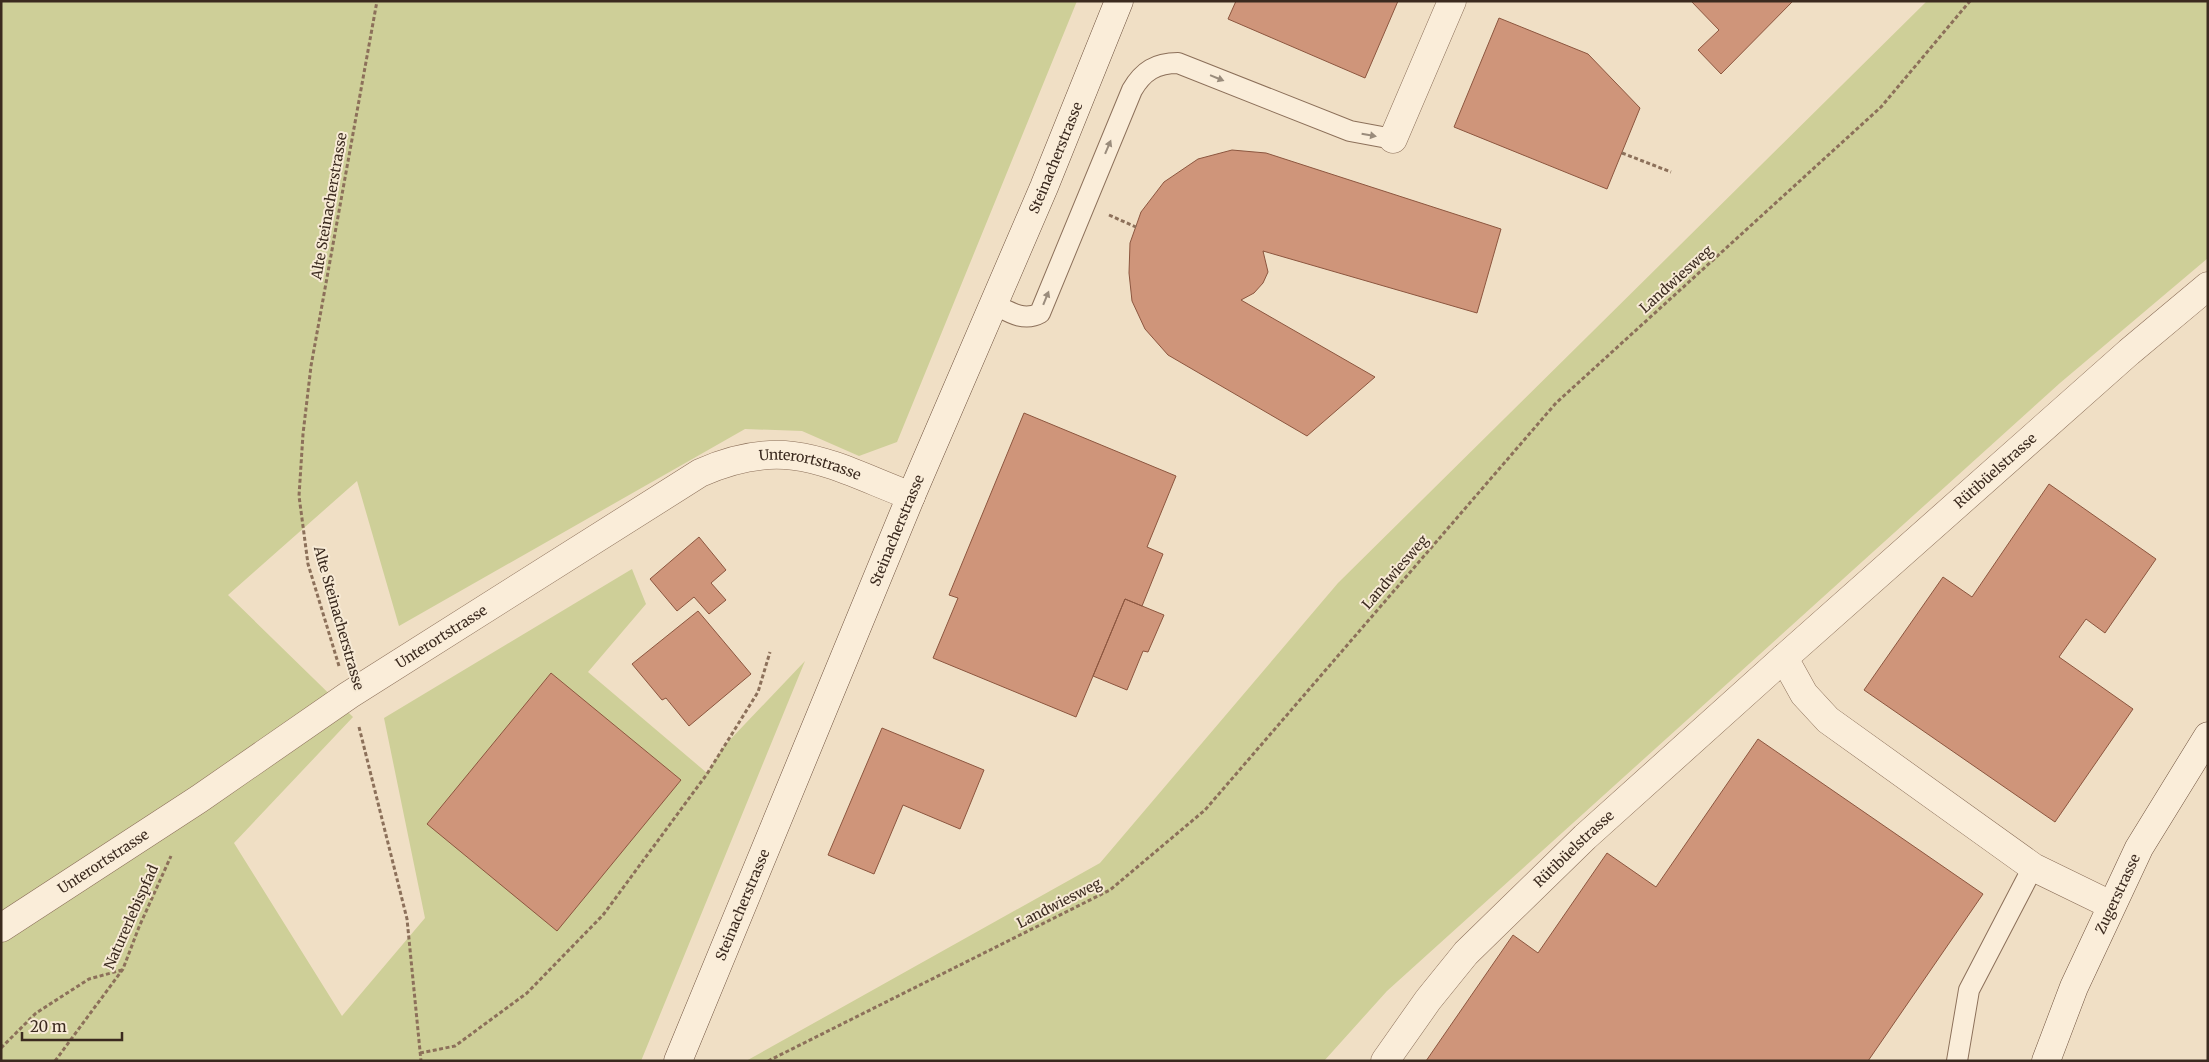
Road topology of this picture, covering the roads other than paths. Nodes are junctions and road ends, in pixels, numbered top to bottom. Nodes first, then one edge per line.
1 (1119, 1) edge
2 (1452, 1) edge
3 (1393, 139) joint
4 (2208, 286) edge
5 (994, 304) junction
6 (911, 496) junction
7 (1784, 658) junction
8 (2208, 736) edge
9 (2034, 867) junction
10 (2111, 905) junction
11 (1, 928) edge
12 (678, 1061) edge
13 (1385, 1061) edge
14 (1957, 1061) edge
15 (2046, 1061) edge

1 - 5 street, Steinacherstrasse
2 - 3 street
5 -> 3 lane
4 - 7 street, Rütibüelstrasse
5 - 6 street, Steinacherstrasse
6 - 11 street, Unterortstrasse
6 - 12 street, Steinacherstrasse
7 - 9 street
7 - 13 street, Rütibüelstrasse
8 - 10 street, Zugerstrasse
9 - 10 street
9 - 14 lane
10 - 15 street, Zugerstrasse

